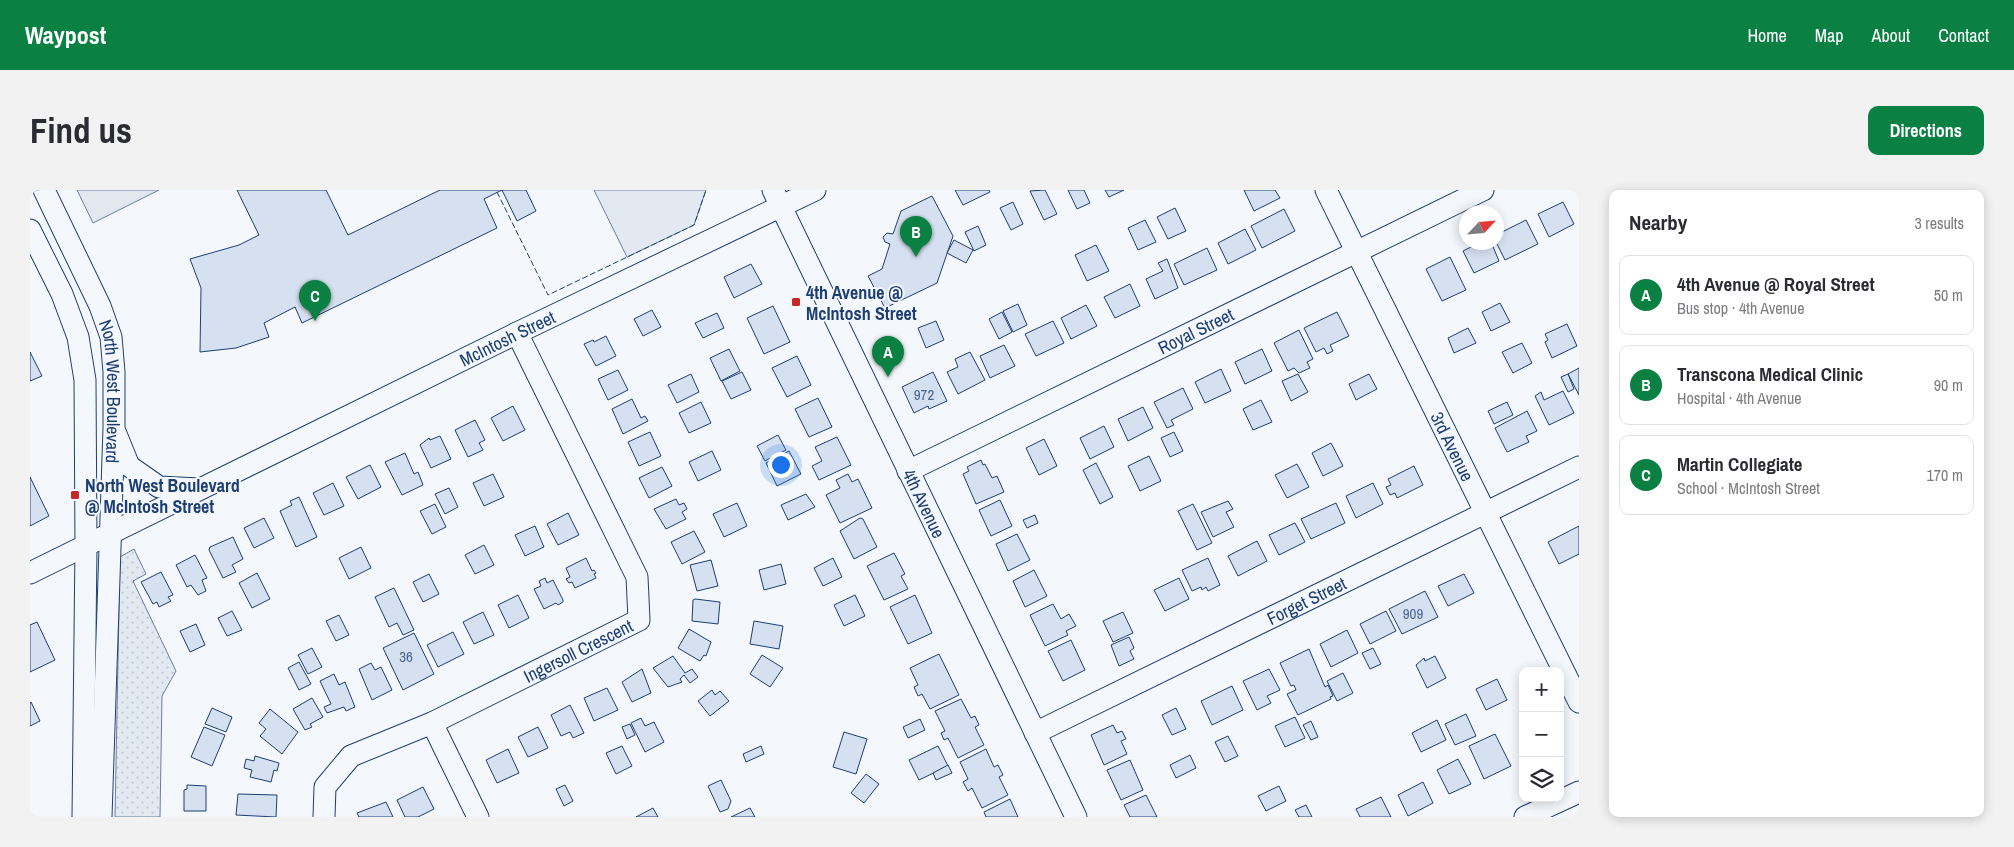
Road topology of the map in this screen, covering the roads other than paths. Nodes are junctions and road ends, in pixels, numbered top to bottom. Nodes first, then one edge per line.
1 (44, 190) edge
2 (815, 190) edge
3 (1326, 190) edge
4 (1483, 190) edge
5 (777, 198) edge
6 (64, 232) junction
7 (32, 241) edge
8 (1357, 252) junction
9 (517, 333) junction
10 (114, 428) junction
11 (1579, 467) edge
12 (908, 471) junction
13 (202, 489) junction
14 (1486, 512) junction
15 (109, 534) junction
16 (86, 545) junction
17 (30, 573) edge
18 (1579, 702) edge
19 (432, 723) junction
20 (1035, 733) junction
21 (1579, 792) edge
22 (82, 817) edge
23 (101, 817) edge
24 (324, 817) edge
25 (478, 817) edge
26 (1076, 817) edge
27 (1525, 817) edge

1 - 6 street, North West Boulevard
2 - 5 street, McIntosh Street
3 - 8 street, 3rd Avenue
4 - 8 street, Royal Street
5 - 9 street, McIntosh Street
5 - 12 street, 4th Avenue
6 - 7 street
6 - 10 street, North West Boulevard
7 - 16 street, North West Boulevard
8 - 12 street, Royal Street
8 - 14 street, 3rd Avenue
9 - 13 street, McIntosh Street
9 - 19 street, Ingersoll Crescent
10 - 13 street, McIntosh Street
10 - 15 street, North West Boulevard
11 - 14 street, Forget Street
12 - 20 street, 4th Avenue
13 - 15 street, McIntosh Street
14 - 18 street, 3rd Avenue
14 - 20 street, Forget Street
15 - 16 street, McIntosh Street
15 - 23 street, North West Boulevard
16 - 17 street, McIntosh Street
16 - 22 street, North West Boulevard
19 - 24 street, Ingersoll Crescent
19 - 25 street
20 - 26 street, 4th Avenue
21 - 27 street

